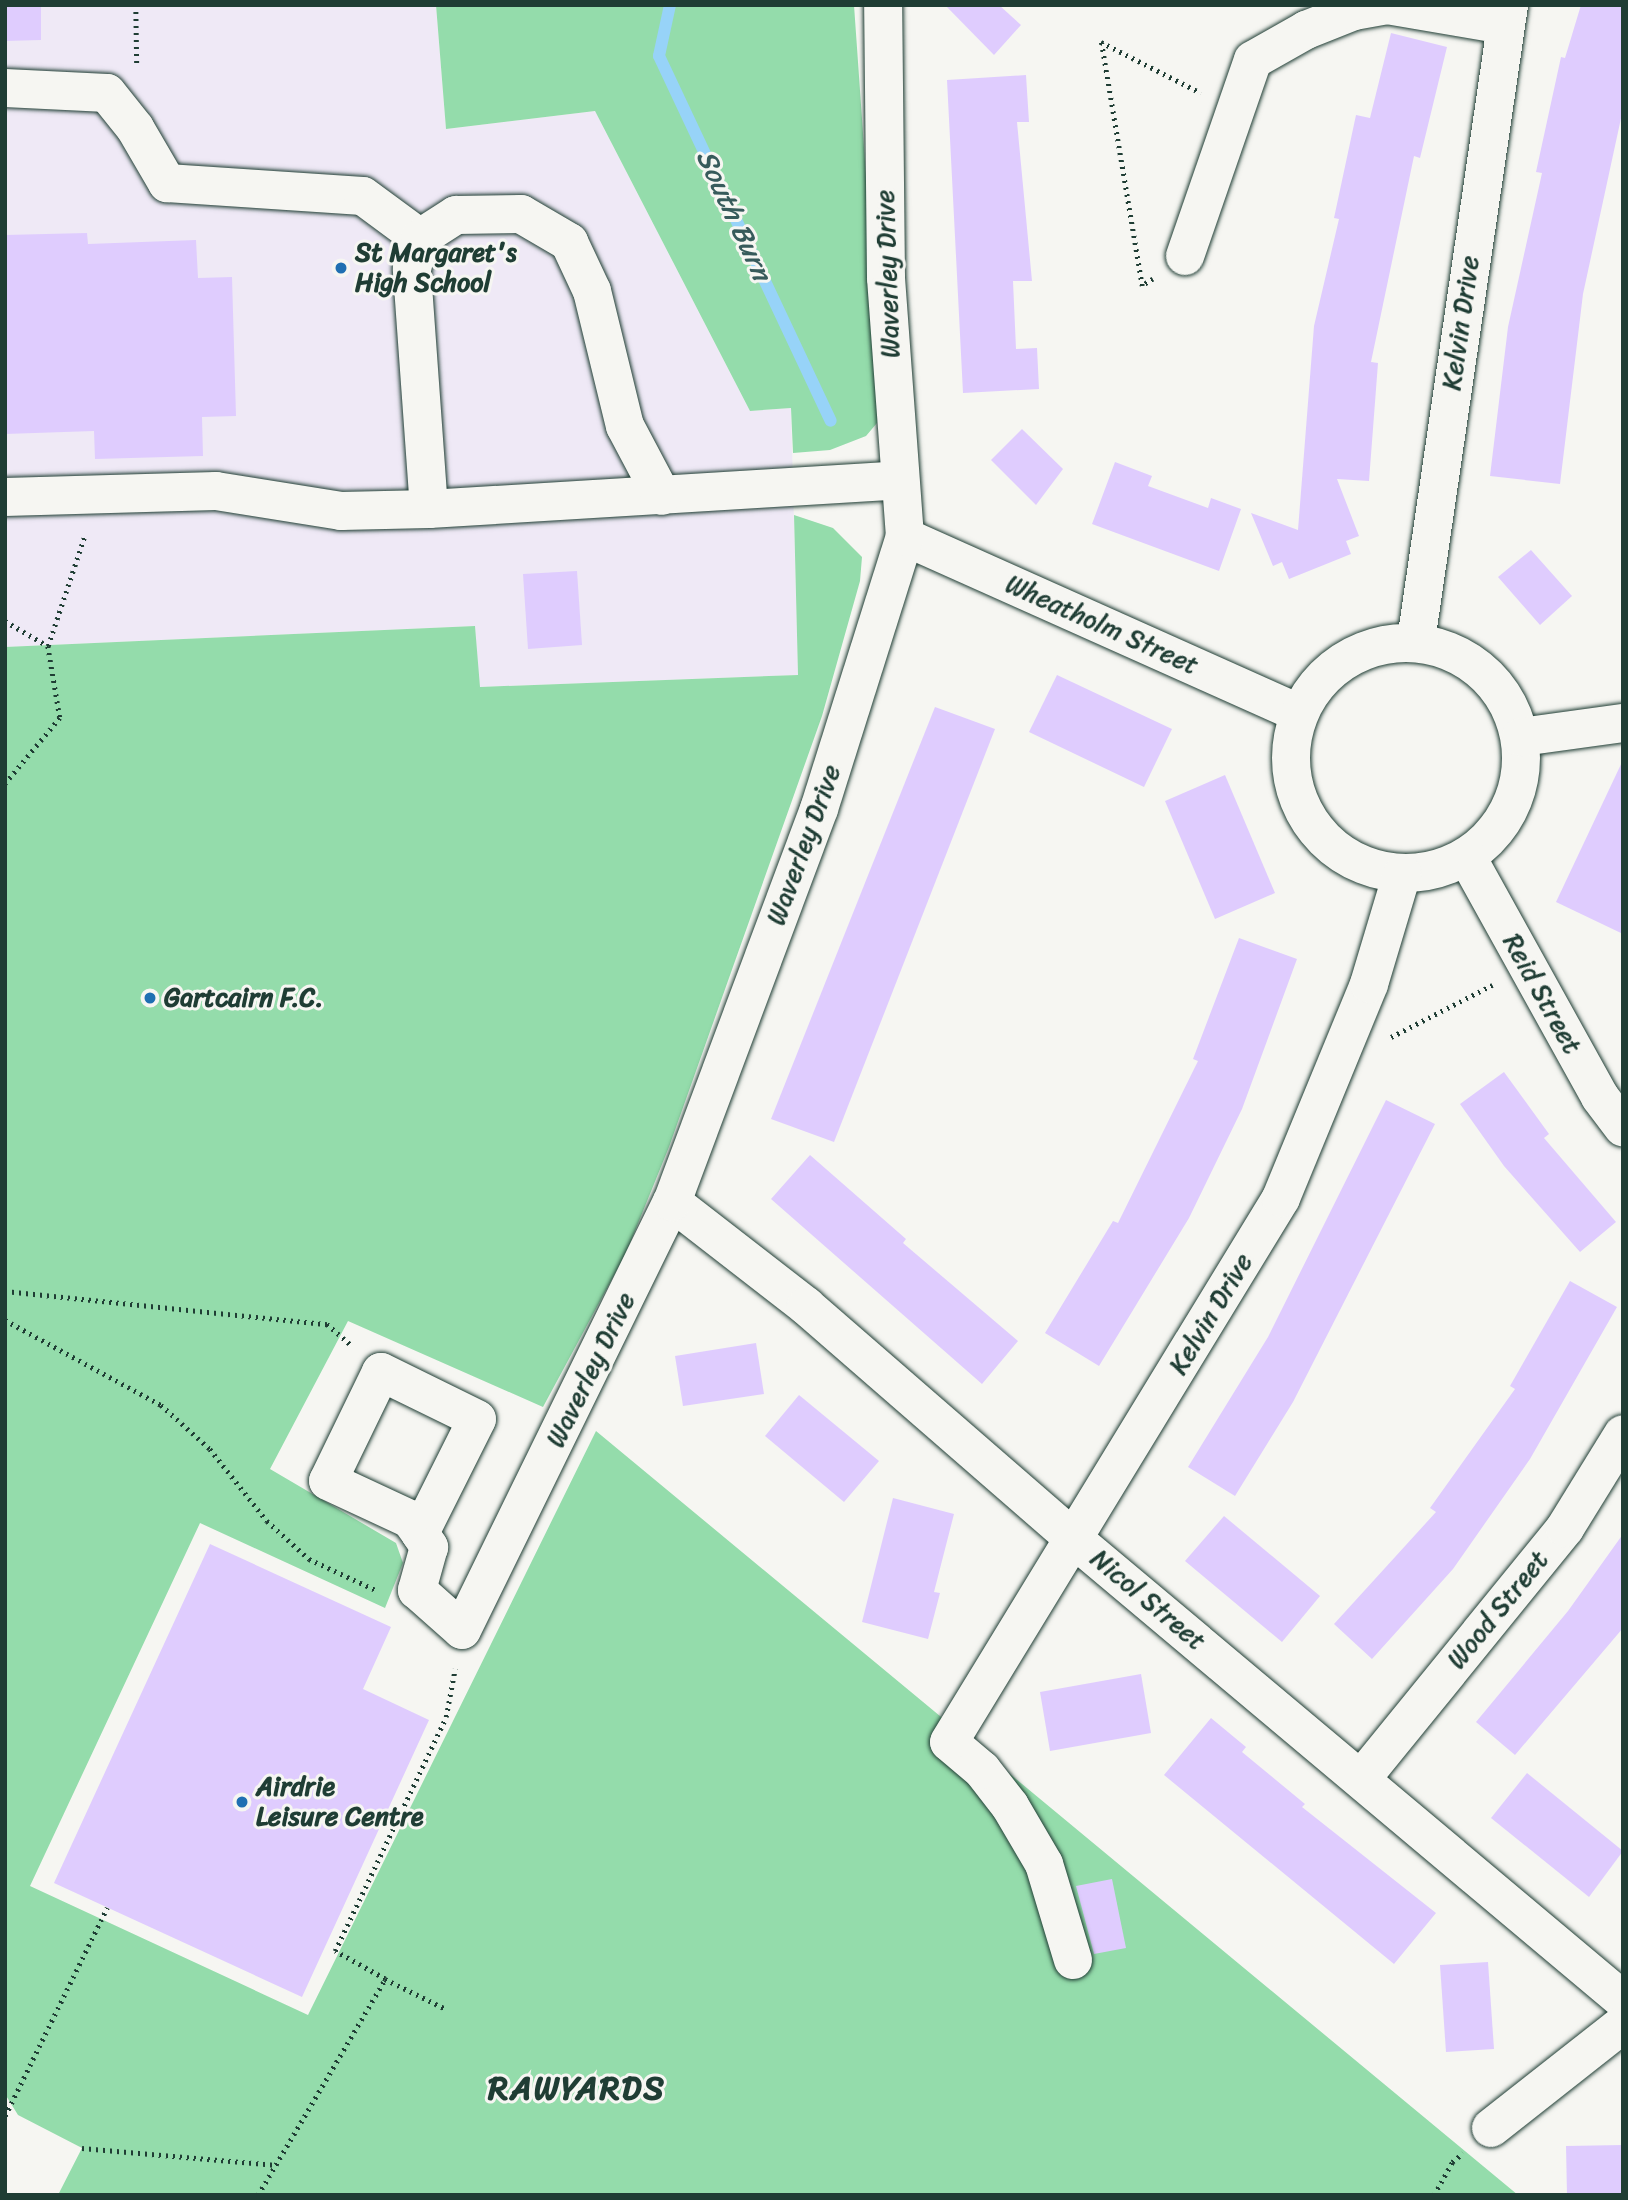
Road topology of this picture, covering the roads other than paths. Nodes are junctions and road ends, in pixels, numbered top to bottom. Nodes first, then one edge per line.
1 (883, 5) edge
2 (1506, 15) edge
3 (5, 88) edge
4 (420, 238) junction
5 (1185, 256) road end
6 (900, 480) junction
7 (662, 496) junction
8 (5, 498) edge
9 (429, 509) junction
10 (905, 537) junction
11 (1416, 641) junction
12 (1298, 713) junction
13 (1623, 723) edge
14 (1521, 737) junction
15 (1467, 858) junction
16 (1402, 874) junction
17 (1623, 1127) edge
18 (672, 1202) junction
19 (1623, 1433) edge
20 (420, 1534) junction
21 (1074, 1540) junction
22 (1362, 1778) junction
23 (1073, 1960) dead end
24 (1623, 2000) edge
25 (1623, 2024) edge
26 (1491, 2128) road end

1 - 6 street, Waverley Drive
2 - 5 street
2 - 11 street, Kelvin Drive
3 - 4 street
4 - 7 street
4 - 9 street
6 - 7 street
6 - 10 street, Waverley Drive
7 - 9 street
8 - 9 street
10 - 12 street, Wheatholm Street
10 - 18 street, Waverley Drive
11 - 12 street
11 - 14 street
12 - 16 street
13 - 14 street
14 - 15 street
15 - 16 street
15 - 17 street, Reid Street
16 - 21 street, Kelvin Drive
18 - 20 street, Waverley Drive
18 - 21 street, Nicol Street
19 - 22 street, Wood Street
20 - 20 street
21 - 22 street, Nicol Street
21 - 23 street, Kelvin Drive
22 - 24 street, Nicol Street
25 - 26 street

